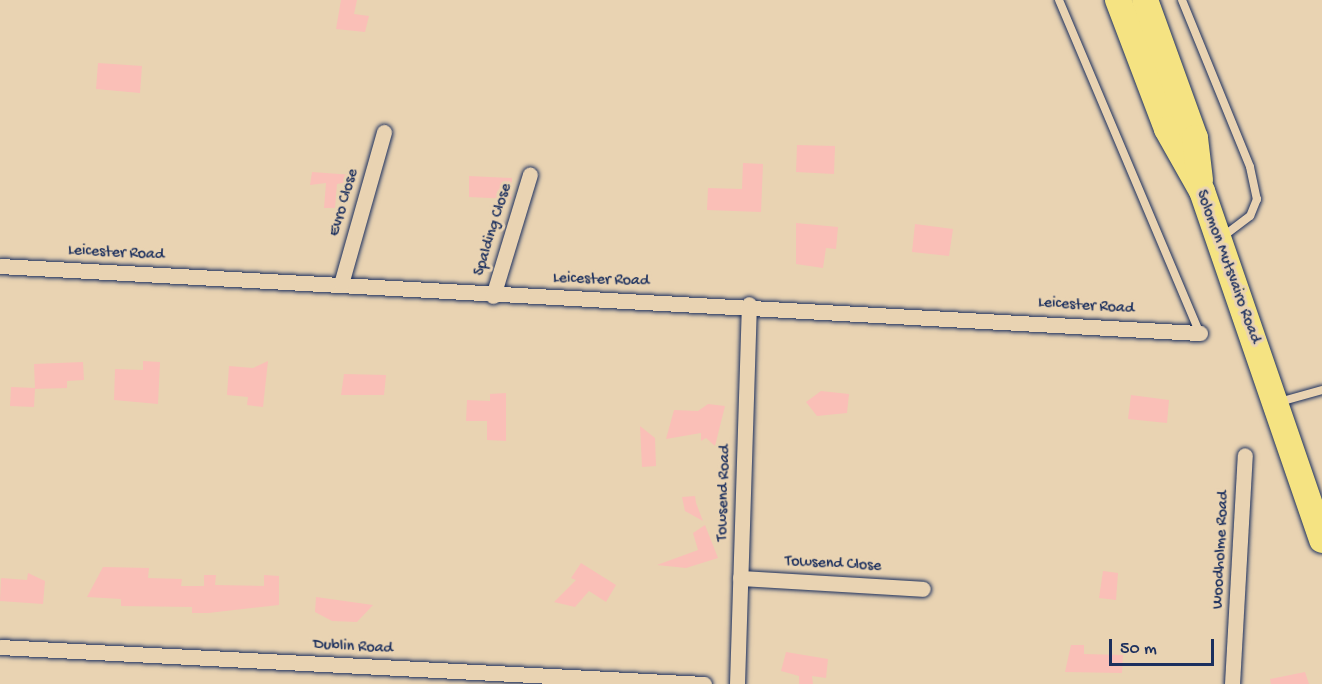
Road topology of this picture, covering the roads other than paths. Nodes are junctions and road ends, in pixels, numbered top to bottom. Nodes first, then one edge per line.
1 (1059, 0) edge
2 (1118, 0) edge
3 (1145, 0) edge
4 (1182, 0) edge
5 (384, 132) dead end
6 (530, 174) dead end
7 (1202, 191) junction
8 (1219, 239) junction
9 (0, 266) edge
10 (341, 284) junction
11 (493, 296) junction
12 (749, 304) junction
13 (1200, 333) joint
14 (1322, 390) edge
15 (1274, 404) junction
16 (1245, 454) dead end
17 (1322, 540) edge
18 (740, 578) junction
19 (923, 589) dead end
20 (0, 647) edge
21 (490, 679) edge
22 (532, 680) edge
23 (704, 684) edge
24 (737, 684) edge
25 (1232, 684) edge

1 - 13 lane
2 - 7 highway, Solomon Mutsvairo Road
3 - 7 highway
4 - 8 lane
5 - 10 street, Evro Close
6 - 11 street, Spalding Close
7 - 8 highway, Solomon Mutsvairo Road
8 - 15 highway, Solomon Mutsvairo Road
9 - 10 street, Leicester Road
10 - 11 street, Leicester Road
11 - 12 street, Leicester Road
12 - 13 street, Leicester Road
12 - 18 street, Towsend Road
14 - 15 lane
15 - 17 highway, Solomon Mutsvairo Road
16 - 25 street, Woodholme Road
18 - 19 street, Towsend Close
18 - 24 street, Towsend Road
20 - 21 street, Dublin Road
21 - 22 street, Dublin Road
22 - 23 street, Dublin Road

